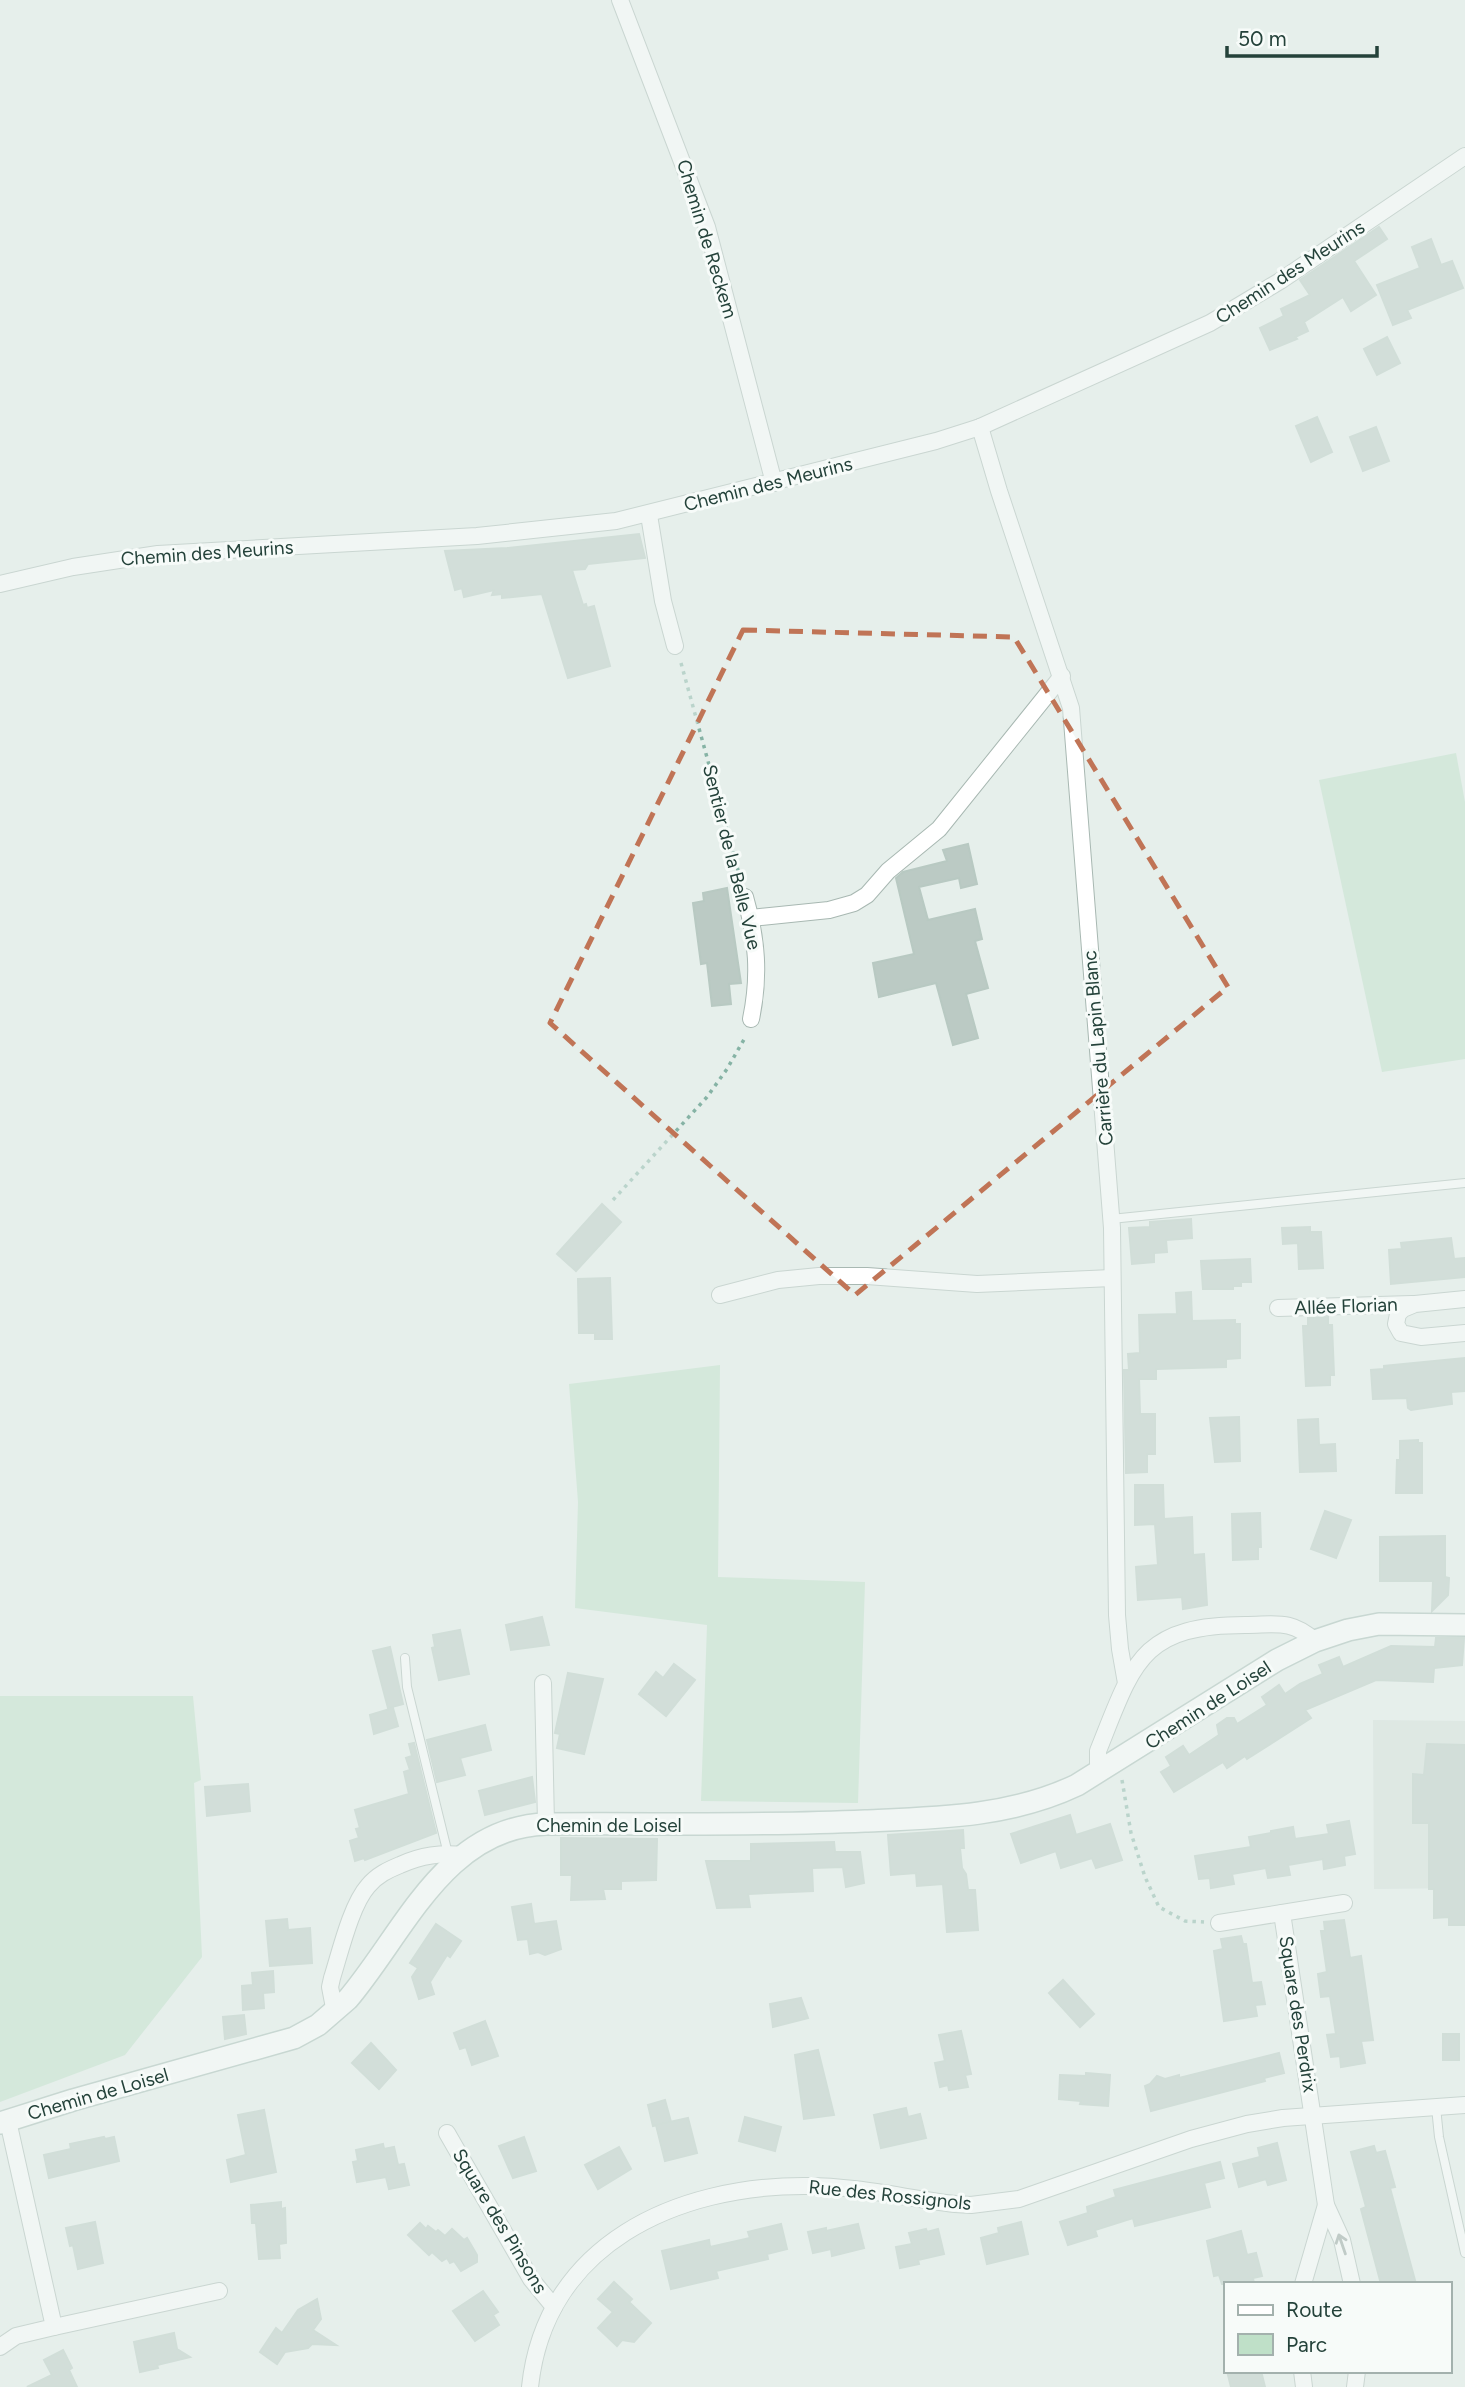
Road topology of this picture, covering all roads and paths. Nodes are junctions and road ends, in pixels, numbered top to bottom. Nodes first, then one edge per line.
1 (620, 0) edge
2 (1465, 156) edge
3 (980, 427) junction
4 (774, 483) junction
5 (649, 515) junction
6 (0, 584) edge
7 (675, 646) joint
8 (1062, 677) junction
9 (745, 897) joint
10 (751, 918) junction
11 (751, 1018) joint
12 (1465, 1183) edge
13 (613, 1200) dead end
14 (1111, 1219) junction
15 (1112, 1278) junction
16 (720, 1295) dead end
17 (1465, 1299) edge
18 (1415, 1304) junction
19 (1278, 1308) dead end
20 (1465, 1333) edge
21 (1465, 1625) edge
22 (1315, 1641) junction
23 (405, 1658) dead end
24 (543, 1683) dead end
25 (1126, 1683) junction
26 (1110, 1766) junction
27 (546, 1824) junction
28 (456, 1854) junction
29 (1344, 1903) dead end
30 (1282, 1913) junction
31 (1219, 1923) joint
32 (335, 2013) junction
33 (1465, 2105) edge
34 (1436, 2107) junction
35 (1314, 2116) junction
36 (4, 2122) edge
37 (447, 2133) dead end
38 (1326, 2205) junction
39 (1465, 2253) edge
40 (1304, 2282) edge
41 (1352, 2282) edge
42 (219, 2291) dead end
43 (554, 2307) junction
44 (54, 2327) junction
45 (0, 2347) edge
46 (530, 2387) edge

1 - 4 street, Chemin de Reckem
2 - 3 street, Chemin des Meurins
3 - 4 street, Chemin des Meurins
3 - 8 street, Carrière du Lapin Blanc
4 - 5 street, Chemin des Meurins
5 - 6 street, Chemin des Meurins
5 - 7 street
7 - 9 path, Sentier de la Belle Vue
8 - 10 street
8 - 14 street, Carrière du Lapin Blanc
9 - 10 street, Sentier de la Belle Vue
10 - 11 street, Sentier de la Belle Vue
11 - 13 path
12 - 14 lane
14 - 15 street, Carrière du Lapin Blanc
15 - 16 street
15 - 25 street, Carrière du Lapin Blanc
17 - 18 street, Allée Florian
18 - 19 street, Allée Florian
18 - 20 street
21 - 22 street, Chemin de Loisel
22 - 25 street
22 - 26 street, Chemin de Loisel
23 - 28 lane
24 - 27 street
25 - 26 street
26 - 27 street, Chemin de Loisel
26 - 31 path
27 - 28 street, Chemin de Loisel
28 - 32 street, Chemin de Loisel
28 - 32 street
29 - 30 street, Square des Perdrix
30 - 31 street, Square des Perdrix
30 - 35 street, Square des Perdrix
32 - 36 street, Chemin de Loisel
33 - 34 street, Rue des Rossignols
34 - 35 street, Rue des Rossignols
34 - 39 lane
35 - 38 street, Square des Perdrix
35 - 43 street, Rue des Rossignols
36 - 44 street
37 - 43 street, Square des Pinsons
38 - 40 street
41 -> 38 street
42 - 44 street
43 - 46 street, Rue des Rossignols
44 - 45 street

